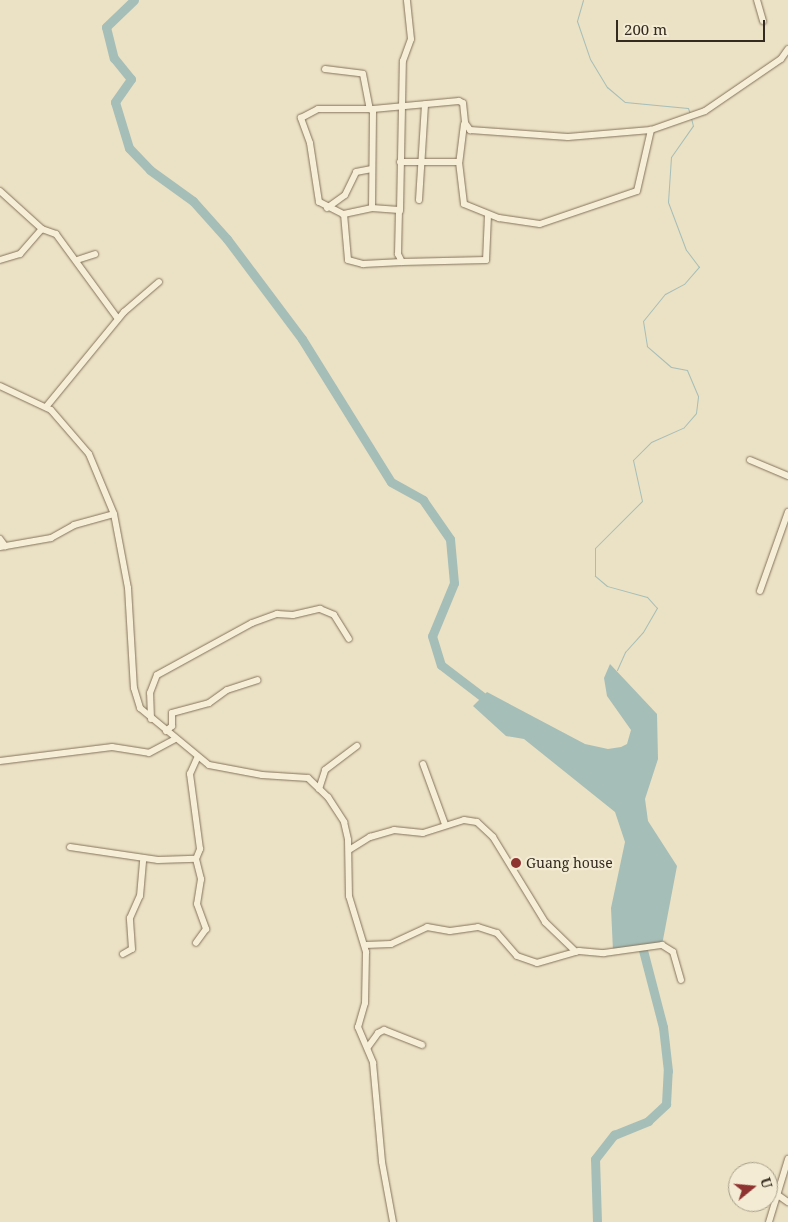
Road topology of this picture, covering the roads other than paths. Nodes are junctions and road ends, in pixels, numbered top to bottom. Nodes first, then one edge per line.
1 (407, 0) edge
2 (757, 0) edge
3 (763, 20) dead end
4 (788, 49) edge
5 (325, 69) dead end
6 (425, 104) junction
7 (401, 107) junction
8 (372, 109) junction
9 (465, 123) junction
10 (651, 130) junction
11 (423, 161) junction
12 (400, 162) junction
13 (459, 162) junction
14 (372, 168) junction
15 (0, 192) edge
16 (419, 200) dead end
17 (327, 208) junction
18 (372, 208) junction
19 (400, 211) junction
20 (344, 214) junction
21 (488, 215) junction
22 (42, 229) junction
23 (95, 254) dead end
24 (0, 260) edge
25 (77, 260) junction
26 (402, 262) junction
27 (160, 282) dead end
28 (118, 319) junction
29 (0, 386) edge
30 (46, 408) junction
31 (750, 460) dead end
32 (788, 476) edge
33 (788, 512) edge
34 (114, 514) junction
35 (0, 539) edge
36 (2, 546) edge
37 (760, 591) dead end
38 (349, 639) dead end
39 (257, 680) dead end
40 (151, 719) junction
41 (166, 731) junction
42 (175, 739) junction
43 (357, 746) dead end
44 (197, 758) junction
45 (0, 761) edge
46 (423, 764) dead end
47 (319, 788) junction
48 (446, 824) junction
49 (70, 847) dead end
50 (349, 850) junction
51 (143, 858) junction
52 (196, 859) junction
53 (196, 943) dead end
54 (365, 945) junction
55 (576, 952) junction
56 (123, 954) dead end
57 (681, 980) dead end
58 (422, 1046) dead end
59 (368, 1047) junction
60 (788, 1159) edge
61 (778, 1185) edge
62 (393, 1222) edge

1 - 7 street
2 - 3 street
4 - 10 street
5 - 8 street
6 - 7 street
6 - 9 street
6 - 11 street
7 - 8 street
7 - 12 street
8 - 14 street
8 - 17 street
9 - 10 street
9 - 13 street
10 - 21 street
11 - 12 street
11 - 13 street
11 - 16 street
12 - 19 street
13 - 21 street
14 - 17 street
14 - 18 street
15 - 22 street
17 - 20 street
18 - 19 street
18 - 20 street
19 - 26 street
20 - 26 street
21 - 26 street
22 - 24 street
22 - 25 street
23 - 25 street
25 - 28 street
27 - 28 street
28 - 30 street
29 - 30 street
30 - 34 street
31 - 32 street
33 - 37 street
34 - 36 street
34 - 40 street
35 - 36 street
38 - 40 street
39 - 41 street
40 - 41 street
41 - 42 street
42 - 44 street
42 - 45 street
43 - 47 street
44 - 47 street
44 - 52 street
46 - 48 street
47 - 50 street
48 - 50 street
48 - 55 street
49 - 51 street
50 - 54 street
51 - 52 street
51 - 56 street
52 - 53 street
54 - 55 street
54 - 59 street
55 - 57 street
58 - 59 street
59 - 62 street
60 - 61 street

